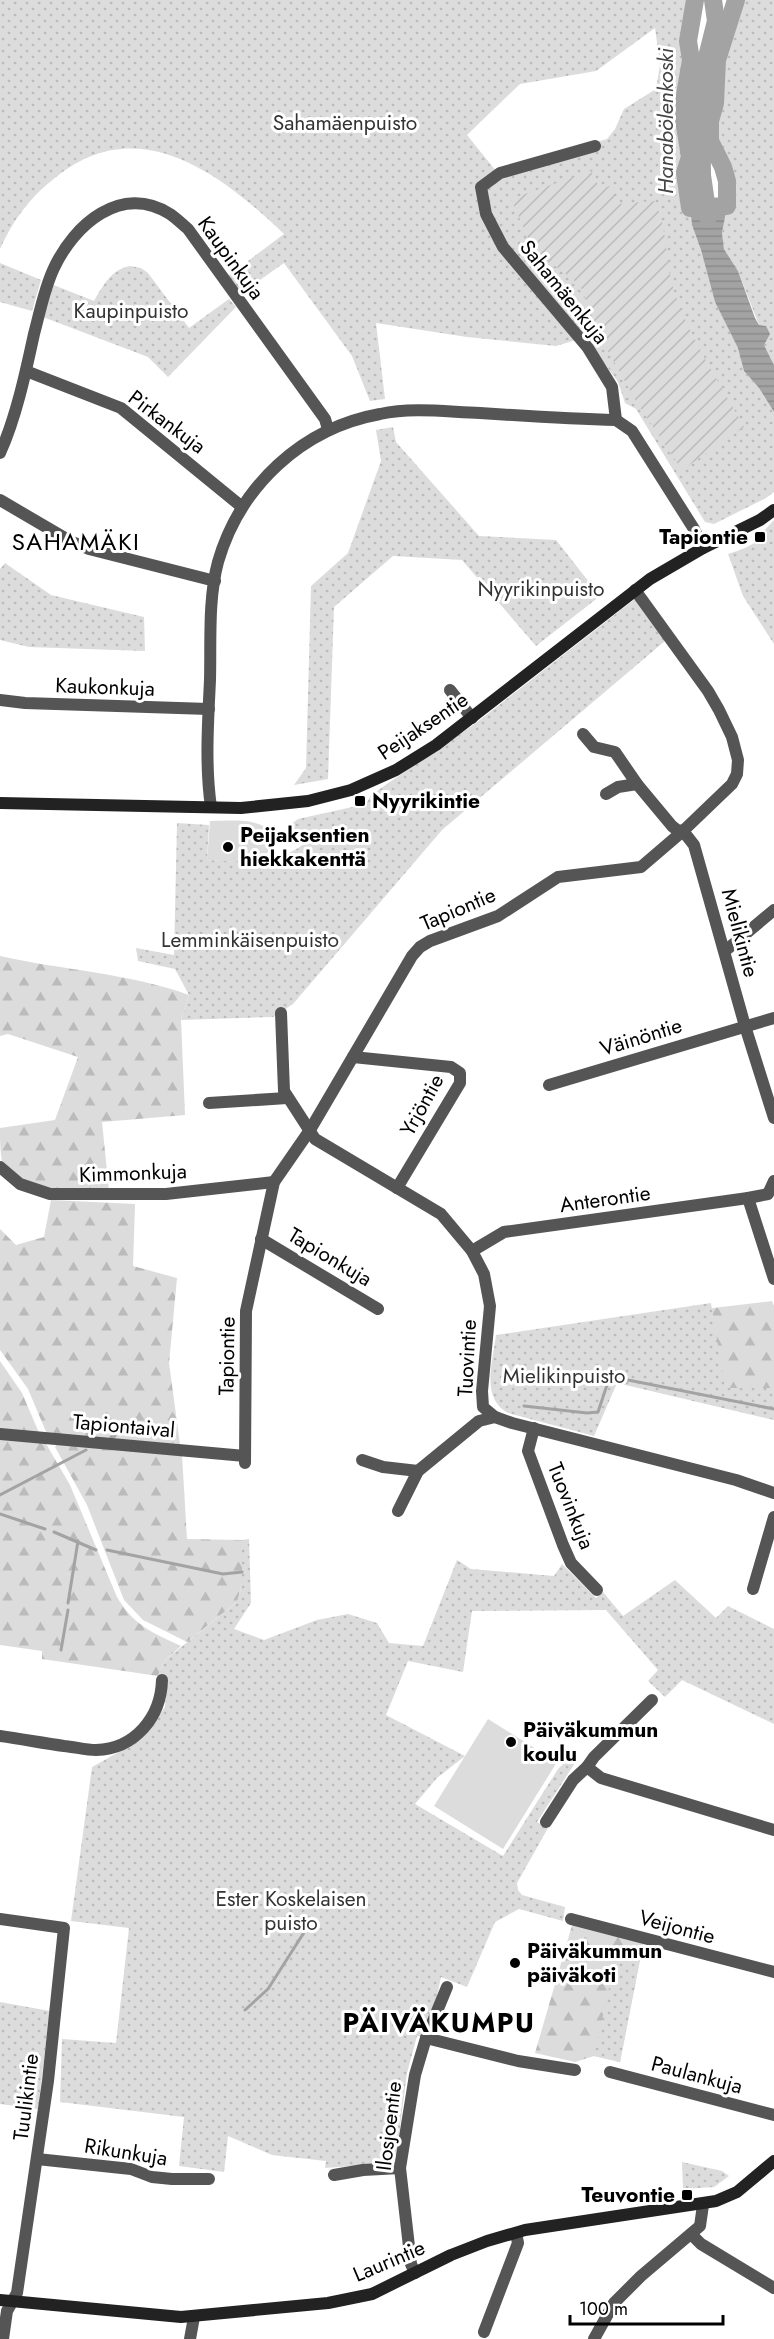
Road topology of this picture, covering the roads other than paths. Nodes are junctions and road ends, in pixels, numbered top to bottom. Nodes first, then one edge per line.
1 (595, 146) dead end
2 (26, 371) junction
3 (616, 420) junction
4 (328, 429) junction
5 (0, 453) edge
6 (0, 500) edge
7 (242, 507) junction
8 (774, 510) edge
9 (703, 548) junction
10 (215, 581) junction
11 (635, 590) junction
12 (450, 690) dead end
13 (0, 700) edge
14 (209, 710) junction
15 (472, 718) junction
16 (583, 734) dead end
17 (637, 784) junction
18 (606, 794) dead end
19 (0, 803) edge
20 (211, 807) junction
21 (683, 831) junction
22 (774, 910) edge
23 (725, 951) junction
24 (281, 1013) dead end
25 (774, 1018) edge
26 (745, 1026) junction
27 (353, 1058) junction
28 (549, 1085) dead end
29 (287, 1098) junction
30 (771, 1099) edge
31 (209, 1103) dead end
32 (774, 1118) edge
33 (310, 1130) junction
34 (0, 1167) edge
35 (774, 1181) edge
36 (274, 1182) junction
37 (398, 1188) junction
38 (748, 1198) junction
39 (261, 1239) junction
40 (472, 1251) junction
41 (774, 1279) edge
42 (378, 1309) dead end
43 (495, 1417) junction
44 (534, 1428) junction
45 (0, 1434) edge
46 (245, 1460) joint
47 (362, 1460) dead end
48 (418, 1471) junction
49 (774, 1492) edge
50 (399, 1511) dead end
51 (774, 1517) edge
52 (753, 1589) dead end
53 (597, 1590) dead end
54 (162, 1680) dead end
55 (652, 1700) dead end
56 (0, 1736) edge
57 (587, 1767) junction
58 (546, 1822) dead end
59 (774, 1830) edge
60 (0, 1919) edge
61 (571, 1919) dead end
62 (774, 1972) edge
63 (447, 1987) dead end
64 (426, 2038) junction
65 (575, 2070) dead end
66 (610, 2072) dead end
67 (774, 2115) edge
68 (38, 2159) junction
69 (774, 2162) edge
70 (400, 2168) junction
71 (334, 2175) dead end
72 (209, 2179) dead end
73 (703, 2205) junction
74 (516, 2233) junction
75 (691, 2234) junction
76 (415, 2273) junction
77 (774, 2288) edge
78 (6, 2300) edge
79 (194, 2317) junction
80 (484, 2332) dead end
81 (3, 2339) edge
82 (190, 2339) edge
83 (594, 2339) edge

1 - 3 street, Sahamäenkuja
2 - 4 street, Kaupinkuja
2 - 5 street, Kaupinkuja
2 - 7 street, Pirkankuja
3 - 4 street
3 - 9 street
4 - 7 street
6 - 10 street
7 - 10 street
8 - 9 street, Peijaksentie
9 - 11 street, Peijaksentie
10 - 14 street
11 - 15 street, Peijaksentie
11 - 21 street, Tapiontie
12 - 15 street
13 - 14 street, Kaukonkuja
14 - 20 street
15 - 20 street, Peijaksentie
16 - 17 street
17 - 18 street
17 - 21 street
19 - 20 street, Peijaksentie
21 - 23 street, Mielikintie
21 - 27 street, Tapiontie
22 - 23 street
23 - 26 street, Mielikintie
24 - 29 street
25 - 26 street, Väinöntie
26 - 28 street, Väinöntie
26 - 30 street, Mielikintie
27 - 33 street, Tapiontie
27 - 37 street, Yrjöntie
29 - 31 street
29 - 33 street, Tuovintie
30 - 32 street, Mielikintie
33 - 36 street, Tapiontie
33 - 37 street, Tuovintie
34 - 36 street, Kimmonkuja
35 - 38 street
36 - 39 street, Tapiontie
37 - 40 street, Tuovintie
38 - 40 street, Anterontie
38 - 41 street
39 - 42 street, Tapionkuja
39 - 46 street, Tapiontie
40 - 43 street, Tuovintie
43 - 44 street, Tuovintie
43 - 48 street
44 - 49 street, Tuovintie
44 - 53 street, Tuovinkuja
45 - 46 street, Tapiontaival
47 - 48 street
48 - 50 street
51 - 52 street
54 - 56 street
55 - 57 street
57 - 58 street
57 - 59 street
60 - 68 street, Tuulikintie
61 - 62 street, Veijontie
63 - 64 street, Ilosjoentie
64 - 65 street
64 - 70 street, Ilosjoentie
66 - 67 street, Paulankuja
68 - 72 street, Rikunkuja
68 - 78 street, Tuulikintie
69 - 73 street, Laurintie
70 - 71 street
70 - 76 street, Ilosjoentie
73 - 74 street, Laurintie
73 - 75 street
74 - 76 street, Laurintie
74 - 80 street
75 - 77 street
75 - 83 street
76 - 79 street, Laurintie
78 - 79 street, Laurintie
78 - 81 street, Tuulikintie
79 - 82 street

